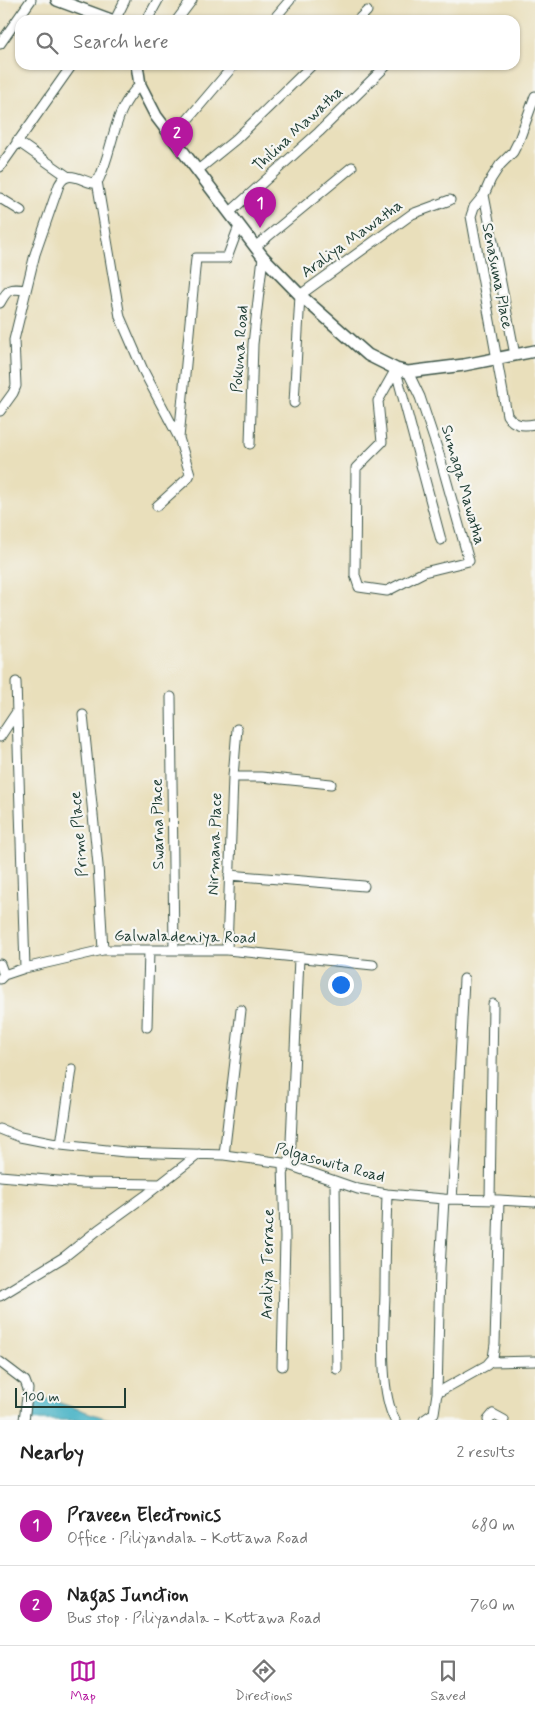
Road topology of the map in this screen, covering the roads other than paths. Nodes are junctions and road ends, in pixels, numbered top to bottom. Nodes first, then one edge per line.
1 (31, 0) edge
2 (57, 0) edge
3 (125, 0) edge
4 (158, 0) edge
5 (192, 0) edge
6 (290, 0) edge
7 (367, 12) dead end
8 (20, 15) edge
9 (96, 15) edge
10 (113, 15) edge
11 (150, 15) edge
12 (181, 15) edge
13 (277, 15) edge
14 (364, 15) edge
15 (15, 23) edge
16 (0, 44) edge
17 (68, 70) edge
18 (139, 70) edge
19 (230, 70) edge
20 (307, 70) edge
21 (382, 70) edge
22 (140, 85) junction
23 (535, 96) edge
24 (172, 138) junction
25 (17, 142) junction
26 (0, 167) edge
27 (352, 167) dead end
28 (198, 170) junction
29 (67, 176) junction
30 (97, 181) junction
31 (484, 195) junction
32 (0, 198) edge
33 (450, 200) dead end
34 (21, 211) dead end
35 (228, 213) junction
36 (240, 226) junction
37 (255, 247) junction
38 (263, 257) junction
39 (26, 290) junction
40 (300, 295) junction
41 (0, 303) edge
42 (535, 350) edge
43 (516, 355) junction
44 (497, 359) junction
45 (400, 370) junction
46 (294, 403) dead end
47 (0, 411) edge
48 (535, 424) edge
49 (179, 438) junction
50 (250, 444) dead end
51 (157, 506) dead end
52 (442, 540) dead end
53 (16, 682) dead end
54 (172, 697) dead end
55 (16, 713) junction
56 (83, 715) dead end
57 (237, 729) dead end
58 (0, 737) edge
59 (233, 778) junction
60 (331, 784) dead end
61 (229, 875) junction
62 (364, 886) dead end
63 (103, 950) junction
64 (149, 950) junction
65 (174, 950) junction
66 (226, 950) junction
67 (299, 958) junction
68 (0, 964) edge
69 (373, 965) dead end
70 (25, 968) junction
71 (2, 977) edge
72 (464, 979) dead end
73 (494, 1004) dead end
74 (241, 1010) dead end
75 (147, 1027) dead end
76 (72, 1069) dead end
77 (0, 1129) edge
78 (61, 1145) junction
79 (199, 1154) junction
80 (224, 1155) junction
81 (286, 1164) junction
82 (0, 1176) edge
83 (335, 1181) junction
84 (161, 1184) junction
85 (387, 1194) junction
86 (448, 1199) junction
87 (494, 1200) junction
88 (535, 1202) edge
89 (0, 1296) edge
90 (535, 1361) edge
91 (0, 1362) edge
92 (490, 1362) junction
93 (282, 1366) dead end
94 (337, 1369) dead end
95 (437, 1393) junction
96 (24, 1420) edge
97 (395, 1420) edge
98 (424, 1420) edge
99 (488, 1420) edge
100 (504, 1420) edge

1 - 8 street
2 - 9 main road
3 - 10 street
4 - 11 street
5 - 12 street
6 - 13 street
7 - 14 street
15 - 16 street
17 - 25 street
18 - 22 main road
19 - 24 street
20 - 28 street
21 - 35 street, Thilina Mawatha
22 - 24 main road
22 - 30 street
23 - 31 street, Senasuma Place
24 - 28 main road
25 - 26 street
25 - 29 street
27 - 37 street
28 - 35 main road
29 - 30 street
29 - 39 street
30 - 49 street
31 - 43 street
31 - 44 street, Senasuma Place
32 - 34 street
33 - 40 street, Araliya Mawatha
35 - 36 main road
36 - 37 main road
36 - 49 street
37 - 38 main road
38 - 40 main road
38 - 50 street, Pokuna Road
39 - 41 street
39 - 47 street
40 - 45 main road
40 - 46 street
42 - 43 main road
43 - 44 main road
44 - 45 main road
44 - 48 street, Senasuma Place
45 - 45 street, Sumaga Mawatha
45 - 52 street
49 - 51 street
53 - 55 street
54 - 65 street, Swarna Place
55 - 58 street
55 - 70 street
56 - 63 street, Prime Place
57 - 59 street
59 - 60 street, Nirmana Place
59 - 61 street, Nirmana Place
61 - 62 street
61 - 66 street, Nirmana Place
63 - 64 street, Galwaladeniya Road
63 - 70 street, Galwaladeniya Road
64 - 65 street, Galwaladeniya Road
64 - 75 street
65 - 66 street, Galwaladeniya Road
66 - 67 street, Galwaladeniya Road
67 - 69 street, Galwaladeniya Road
67 - 81 street, Araliya Terrace
68 - 71 street
70 - 71 street, Galwaladeniya Road
72 - 86 street
73 - 87 street
74 - 80 street
76 - 78 street
77 - 78 street, Polgasowita Road
78 - 79 street, Polgasowita Road
79 - 80 street, Polgasowita Road
79 - 84 street
80 - 81 street, Polgasowita Road
81 - 83 street, Polgasowita Road
81 - 93 street, Araliya Terrace
82 - 84 street
83 - 85 street, Polgasowita Road
83 - 94 street
84 - 89 street
85 - 86 street, Polgasowita Road
85 - 97 street
86 - 87 street, Polgasowita Road
86 - 95 street
87 - 88 street, Polgasowita Road
87 - 92 street
90 - 92 street
91 - 96 street
92 - 95 street
95 - 98 street
99 - 100 street

